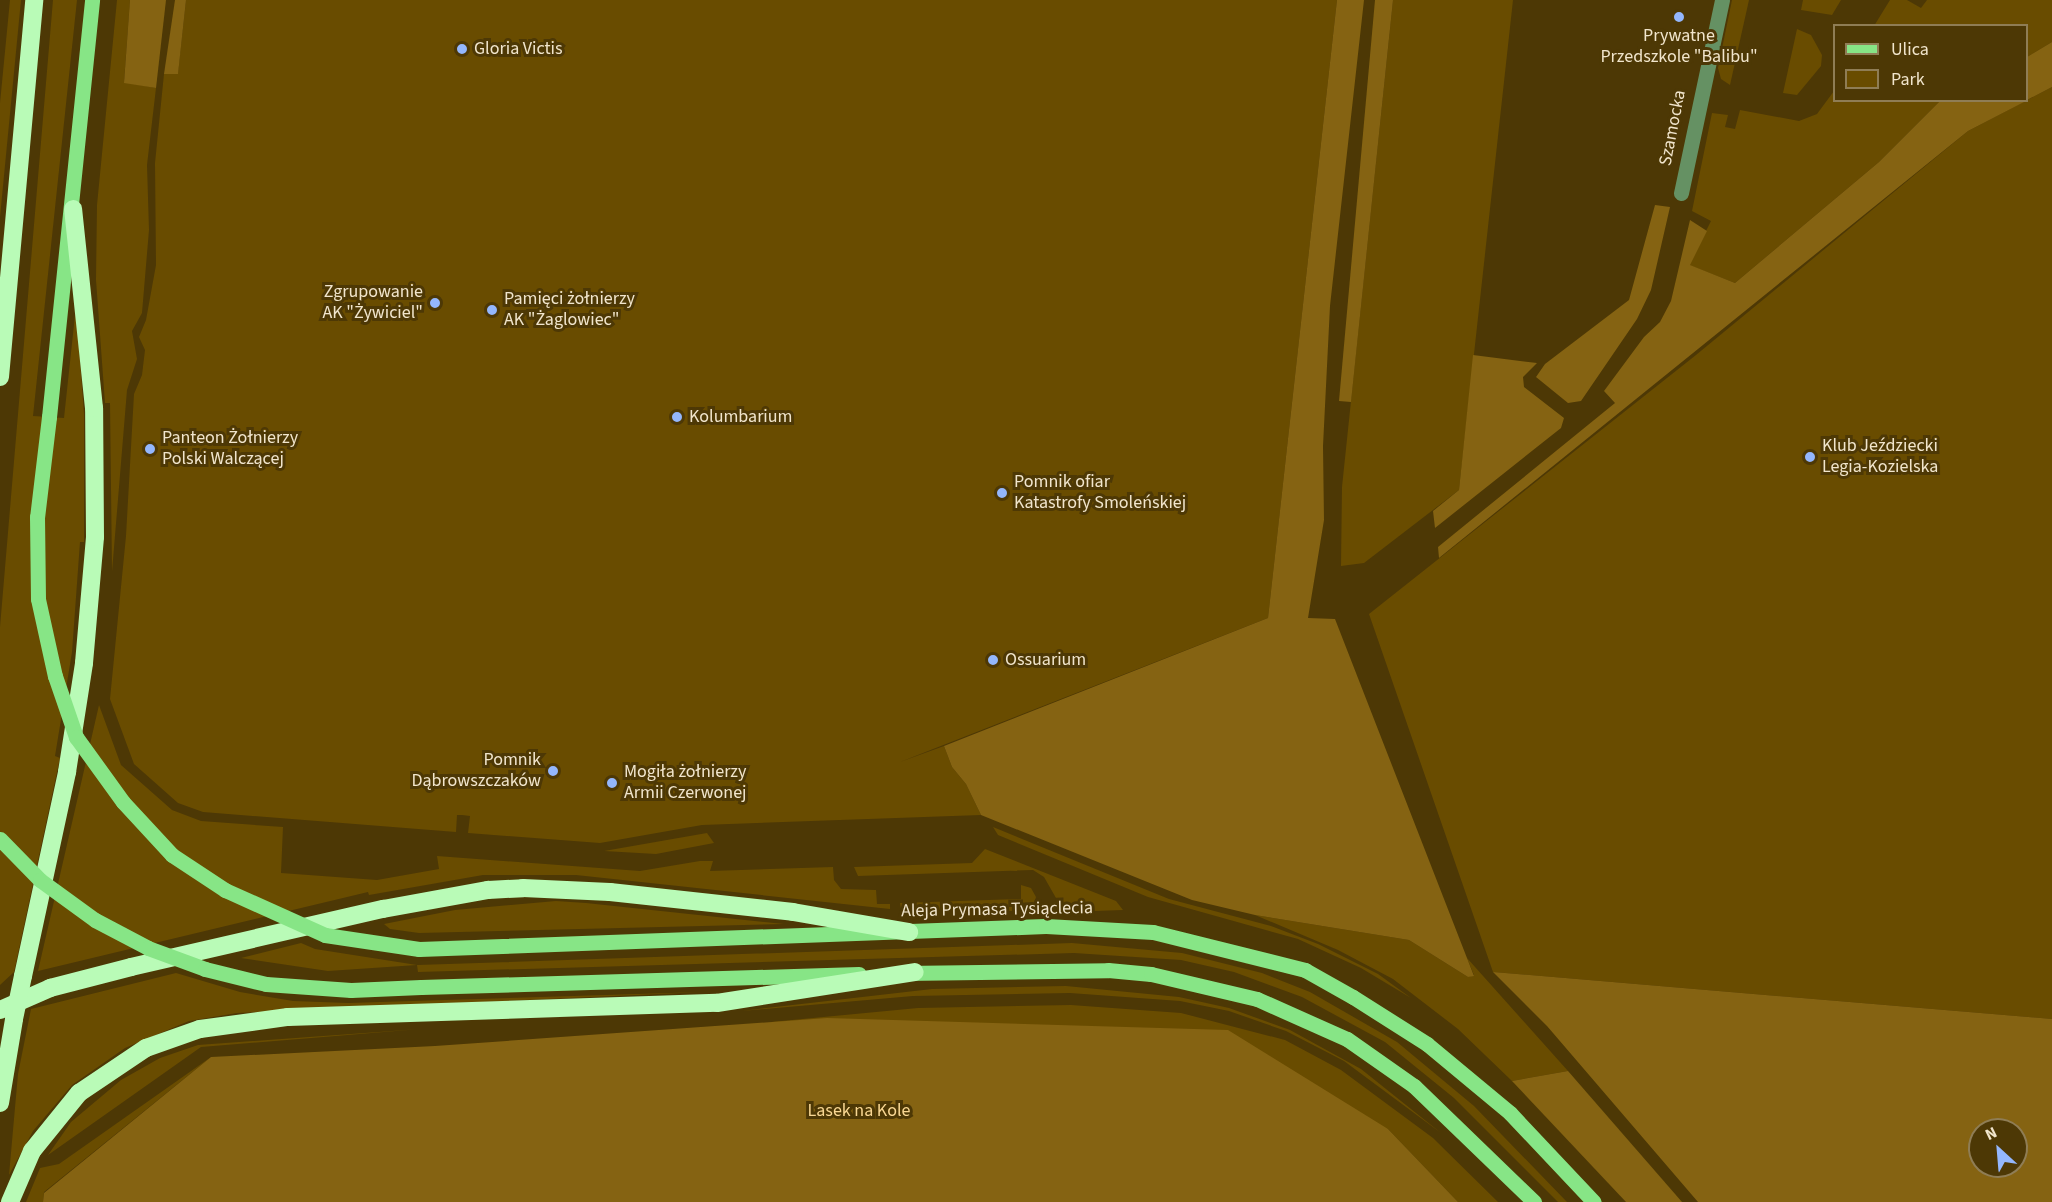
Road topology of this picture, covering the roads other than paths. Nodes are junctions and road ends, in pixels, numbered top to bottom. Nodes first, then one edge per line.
1 (34, 0) edge
2 (92, 0) edge
3 (1722, 0) edge
4 (1681, 194) dead end
5 (73, 208) junction
6 (0, 377) edge
7 (0, 839) edge
8 (909, 932) junction
9 (915, 972) junction
10 (7, 1015) edge
11 (0, 1103) edge
12 (10, 1202) edge
13 (1534, 1202) edge
14 (1594, 1202) edge

1 - 6 highway
2 - 5 main road, Aleja Prymasa Tysiąclecia
3 - 4 street, Szamocka
5 - 8 main road, Aleja Prymasa Tysiąclecia, bridge
5 - 10 highway, bridge
7 - 9 main road, bridge
8 - 10 highway
8 - 14 main road, Aleja Prymasa Tysiąclecia
9 - 12 highway
9 - 13 main road
10 - 11 highway

